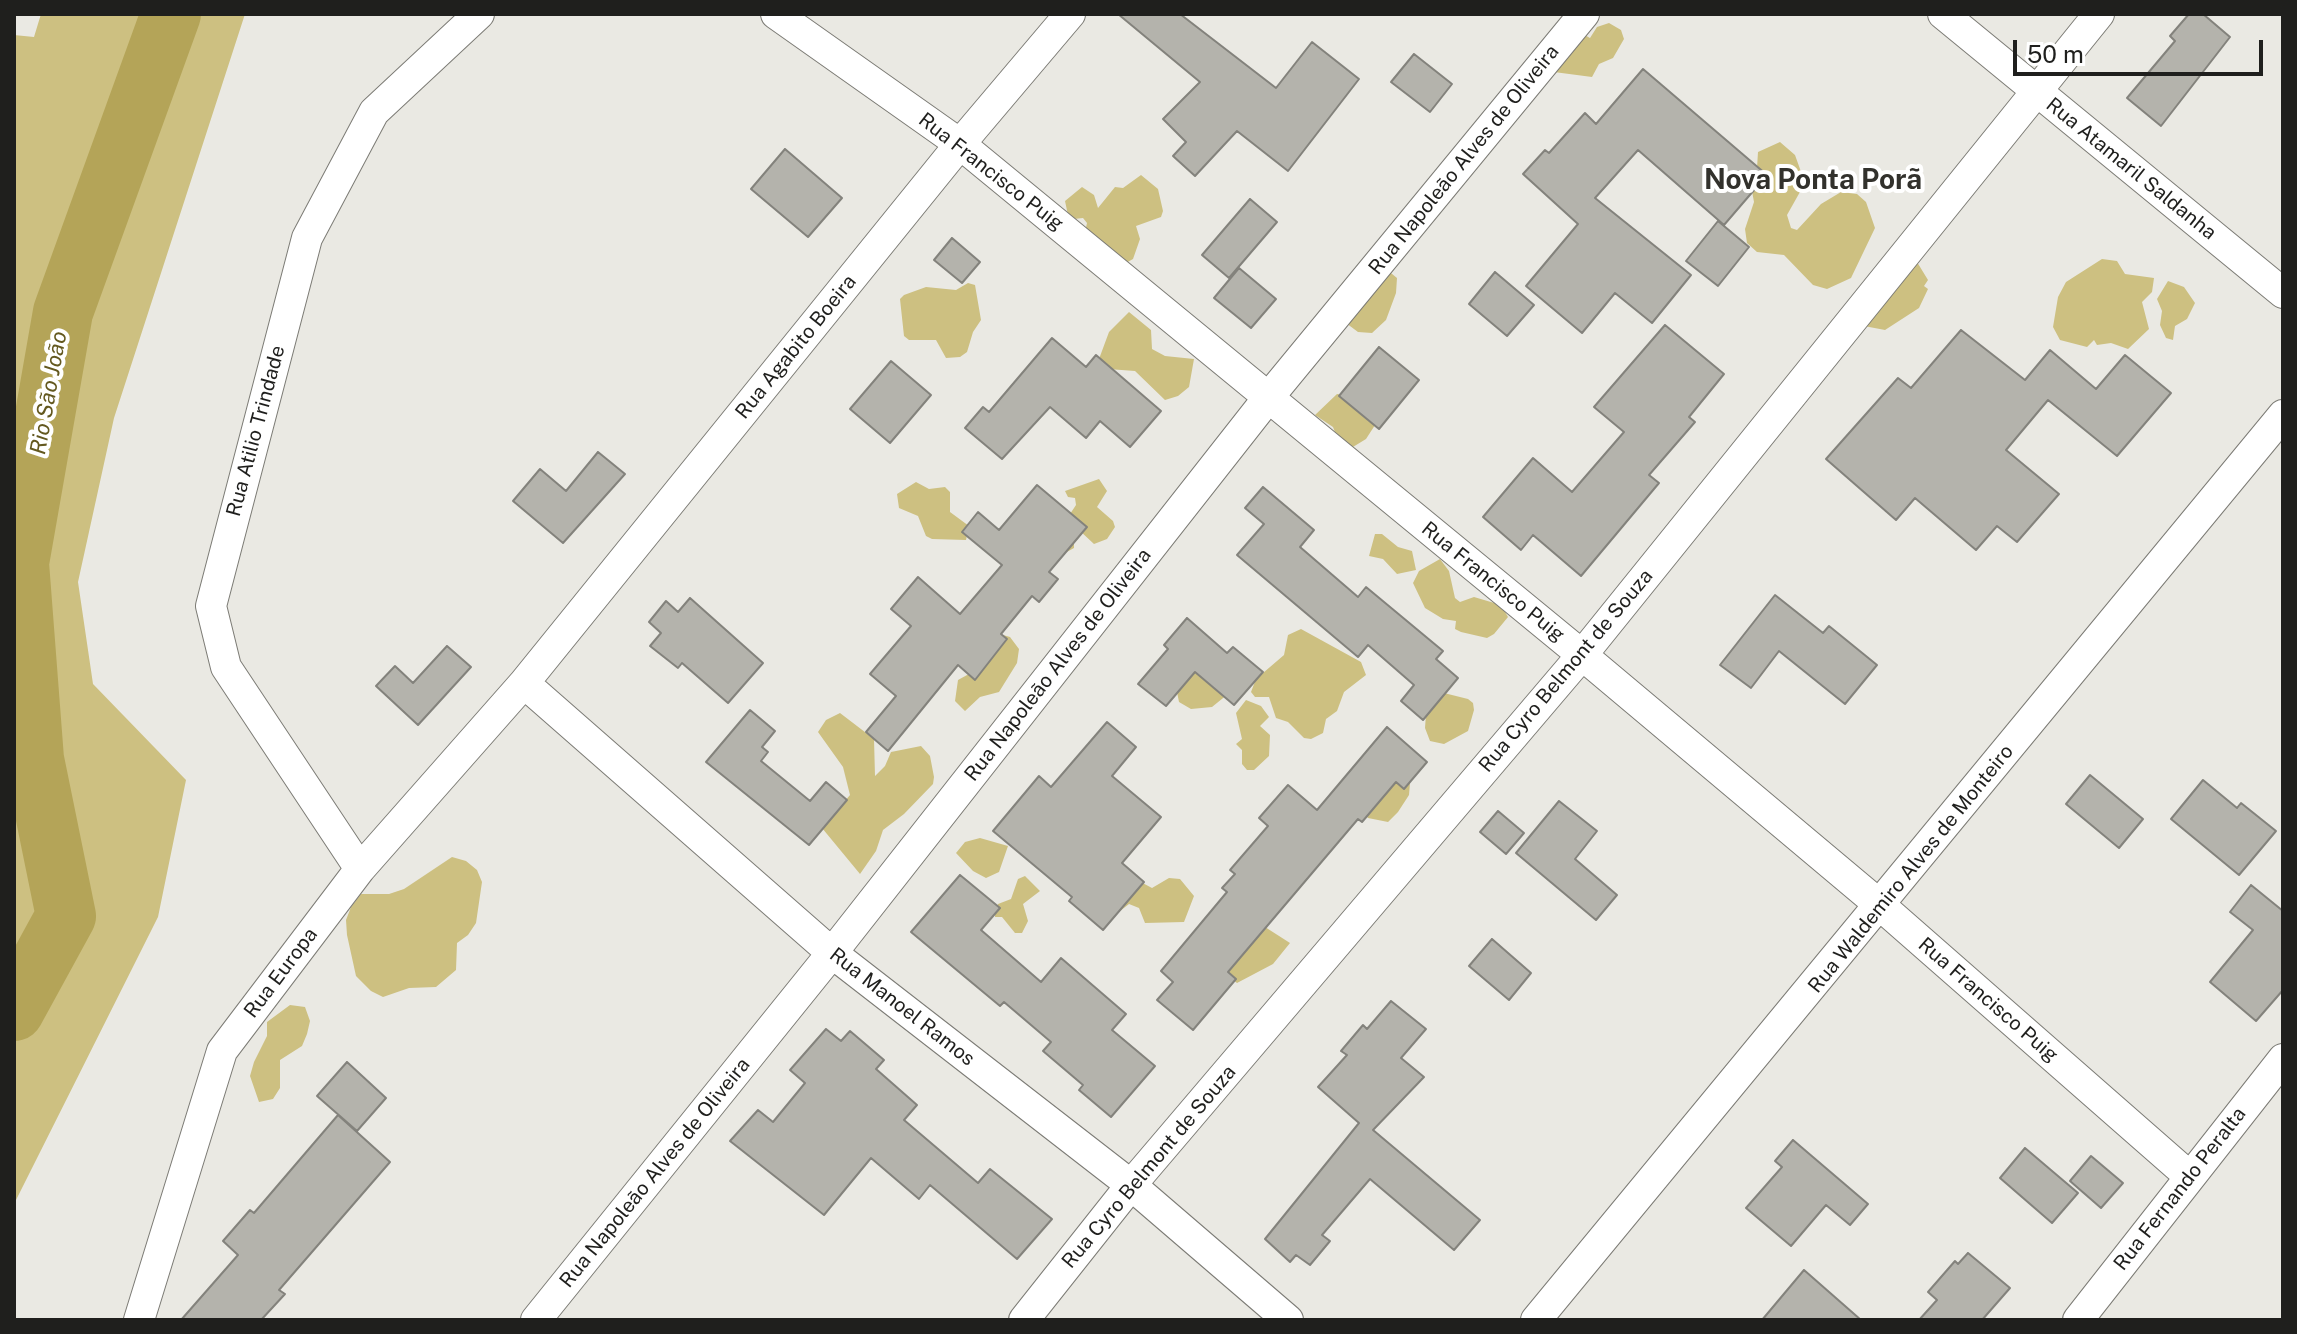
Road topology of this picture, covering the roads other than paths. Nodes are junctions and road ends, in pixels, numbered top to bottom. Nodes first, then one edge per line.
1 (479, 14) edge
2 (776, 14) edge
3 (1070, 14) edge
4 (1584, 14) edge
5 (1943, 14) edge
6 (2099, 14) edge
7 (2036, 91) junction
8 (960, 144) junction
9 (2283, 293) edge
10 (1268, 398) junction
11 (2283, 415) edge
12 (1582, 655) junction
13 (524, 683) junction
14 (360, 869) junction
15 (1881, 906) junction
16 (832, 953) junction
17 (2283, 1059) edge
18 (2189, 1176) junction
19 (1131, 1185) junction
20 (139, 1320) edge
21 (536, 1320) edge
22 (1024, 1320) edge
23 (1288, 1320) edge
24 (1536, 1320) edge
25 (2078, 1320) edge

1 - 14 street, Rua Atilio Trindade
2 - 8 street, Rua Francisco Puig
3 - 8 street, Rua Agabito Boeira
4 - 10 street, Rua Napoleão Alves de Oliveira
5 - 7 street, Rua Atamaril Saldanha
6 - 7 street, Rua Cyro Belmont de Souza
7 - 9 street, Rua Atamaril Saldanha
7 - 12 street, Rua Cyro Belmont de Souza
8 - 10 street, Rua Francisco Puig
8 - 13 street, Rua Agabito Boeira
10 - 12 street, Rua Francisco Puig
10 - 16 street, Rua Napoleão Alves de Oliveira
11 - 15 street, Rua Waldemiro Alves de Monteiro
12 - 15 street, Rua Francisco Puig
12 - 19 street, Rua Cyro Belmont de Souza
13 - 14 street, Rua Europa
13 - 16 street, Rua Manoel Ramos
14 - 20 street, Rua Europa
15 - 18 street, Rua Francisco Puig
15 - 24 street, Rua Waldemiro Alves de Monteiro
16 - 19 street, Rua Manoel Ramos
16 - 21 street, Rua Napoleão Alves de Oliveira
17 - 18 street, Rua Fernando Peralta
18 - 25 street, Rua Fernando Peralta
19 - 22 street, Rua Cyro Belmont de Souza
19 - 23 street, Rua Manoel Ramos

